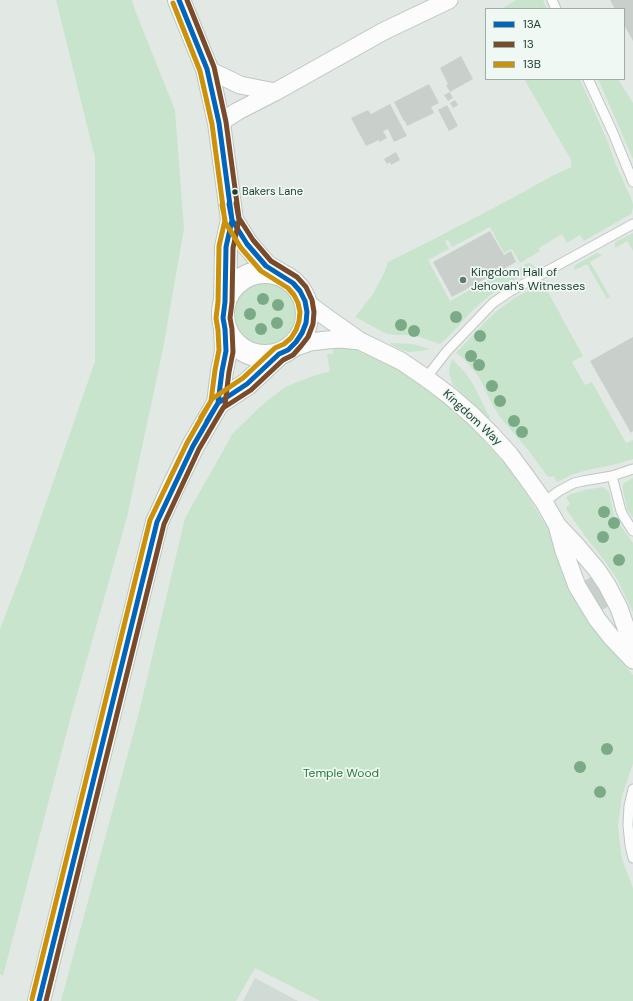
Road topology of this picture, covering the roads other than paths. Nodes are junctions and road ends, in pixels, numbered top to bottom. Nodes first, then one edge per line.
1 (179, 0) edge
2 (449, 0) edge
3 (207, 69) junction
4 (588, 80) edge
5 (275, 92) junction
6 (219, 123) junction
7 (633, 182) edge
8 (232, 220) junction
9 (633, 224) edge
10 (284, 277) junction
11 (305, 301) junction
12 (224, 302) junction
13 (225, 328) junction
14 (360, 341) junction
15 (283, 352) junction
16 (426, 378) junction
17 (218, 403) junction
18 (633, 469) edge
19 (612, 476) junction
20 (544, 502) junction
21 (557, 525) junction
22 (633, 531) edge
23 (633, 648) edge
24 (633, 660) edge
25 (633, 790) edge
26 (633, 858) edge
27 (39, 1001) edge

1 - 3 main road
2 - 5 street
3 - 5 street
3 - 6 main road
4 - 7 lane
5 - 6 street
6 - 8 main road
8 - 10 main road
8 - 12 main road
9 - 16 lane
10 - 11 main road
10 - 12 main road
11 - 14 street, Kingdom Way
11 - 15 main road
12 - 13 main road
13 - 15 main road
13 - 17 main road
14 - 15 street, Kingdom Way
14 - 16 street, Kingdom Way
15 - 17 main road
16 - 20 street, Kingdom Way
17 - 27 main road
18 - 19 lane
19 - 20 lane
19 - 22 lane
20 - 21 street, Kingdom Way
21 - 23 street, Kingdom Way
21 - 24 street, Kingdom Way
25 - 26 lane

